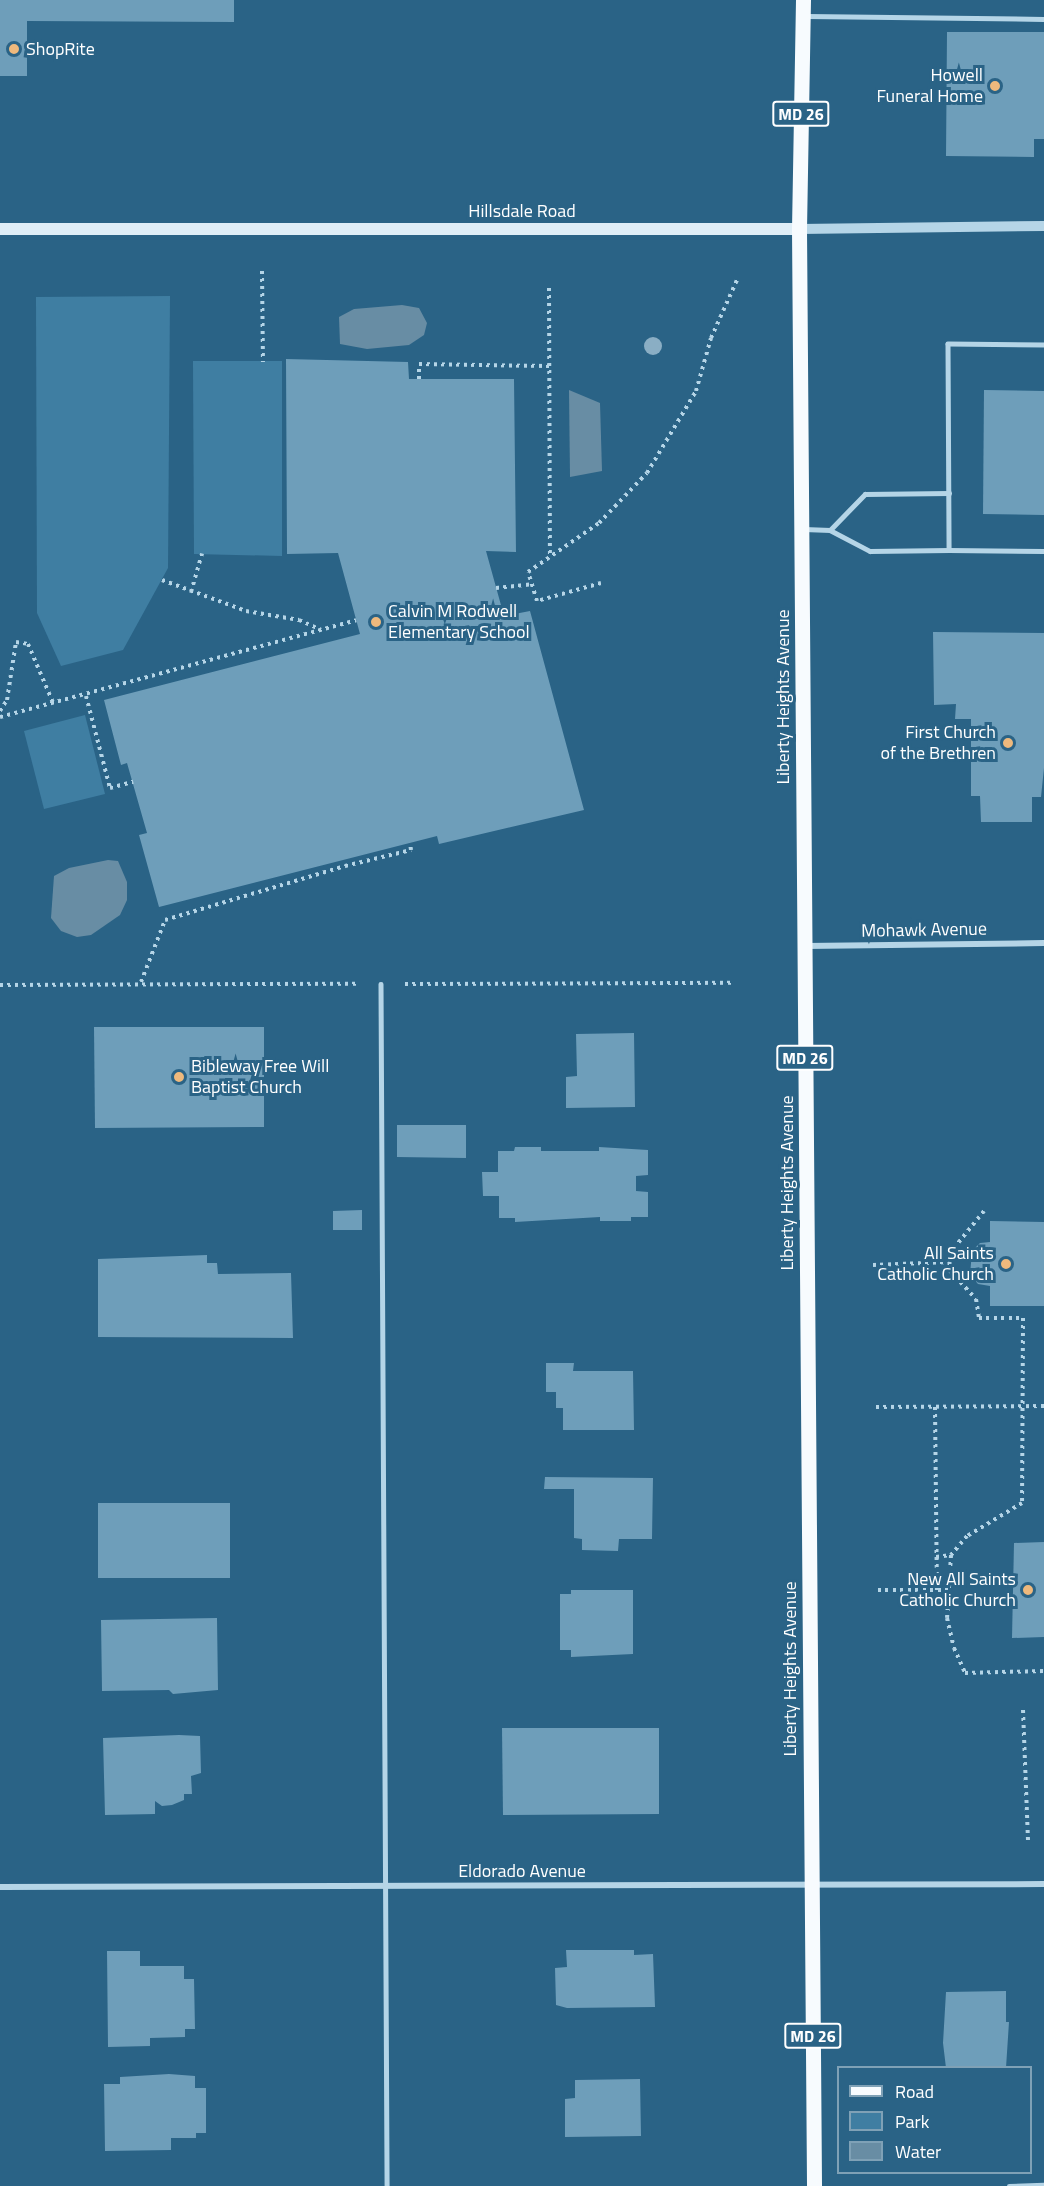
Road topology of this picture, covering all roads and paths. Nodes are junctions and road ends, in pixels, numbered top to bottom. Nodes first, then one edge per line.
1 (803, 8) edge
2 (1044, 19) edge
3 (1044, 226) edge
4 (0, 229) edge
5 (799, 229) junction
6 (262, 271) dead end
7 (737, 280) dead end
8 (549, 288) dead end
9 (1044, 345) edge
10 (263, 362) dead end
11 (550, 366) junction
12 (419, 379) dead end
13 (949, 493) junction
14 (801, 529) junction
15 (830, 530) junction
16 (949, 550) junction
17 (1044, 551) edge
18 (202, 554) dead end
19 (550, 557) junction
20 (162, 580) dead end
21 (601, 583) dead end
22 (532, 584) junction
23 (496, 588) dead end
24 (191, 592) junction
25 (356, 620) dead end
26 (322, 630) junction
27 (86, 696) junction
28 (54, 705) junction
29 (0, 711) edge
30 (0, 717) edge
31 (133, 782) dead end
32 (410, 843) dead end
33 (1044, 943) edge
34 (804, 946) junction
35 (141, 982) dead end
36 (381, 984) dead end
37 (984, 1211) dead end
38 (950, 1262) junction
39 (873, 1265) dead end
40 (1023, 1406) junction
41 (1044, 1406) edge
42 (876, 1407) dead end
43 (935, 1407) junction
44 (951, 1555) junction
45 (936, 1557) junction
46 (878, 1590) dead end
47 (937, 1590) junction
48 (948, 1590) junction
49 (1044, 1671) edge
50 (1023, 1710) dead end
51 (1028, 1842) dead end
52 (1044, 1884) edge
53 (385, 1886) junction
54 (812, 1886) junction
55 (0, 1887) edge
56 (387, 2186) edge
57 (814, 2186) edge
58 (1009, 2186) edge
59 (1044, 2186) edge

1 - 2 lane
1 - 5 main road, Liberty Heights Avenue / MD 26
3 - 5 street, Hillsdale Road
4 - 5 main road, Hillsdale Road
5 - 14 main road, Liberty Heights Avenue / MD 26
6 - 10 path
7 - 19 path
8 - 11 path
9 - 13 lane
11 - 12 path
11 - 19 path
13 - 15 lane
13 - 16 lane
14 - 15 lane
14 - 34 main road, Liberty Heights Avenue / MD 26
15 - 16 lane
16 - 17 lane
18 - 24 path
19 - 22 path
20 - 24 path
21 - 22 path
22 - 23 path
24 - 26 path
25 - 26 path
26 - 27 path
27 - 28 path
27 - 31 path
28 - 29 path
28 - 30 path
32 - 35 path
33 - 34 street, Mohawk Avenue
34 - 54 main road, Liberty Heights Avenue / MD 26
36 - 53 lane
37 - 38 path
38 - 39 path
38 - 40 path
40 - 41 path
40 - 43 path
40 - 44 path
42 - 43 path
43 - 45 path
44 - 45 path
44 - 48 path
45 - 47 path
46 - 47 path
47 - 48 path
48 - 49 path
50 - 51 path
52 - 54 street, Eldorado Avenue
53 - 54 street, Eldorado Avenue
53 - 55 street, Eldorado Avenue
53 - 56 lane
54 - 57 main road, Liberty Heights Avenue / MD 26
58 - 59 lane

